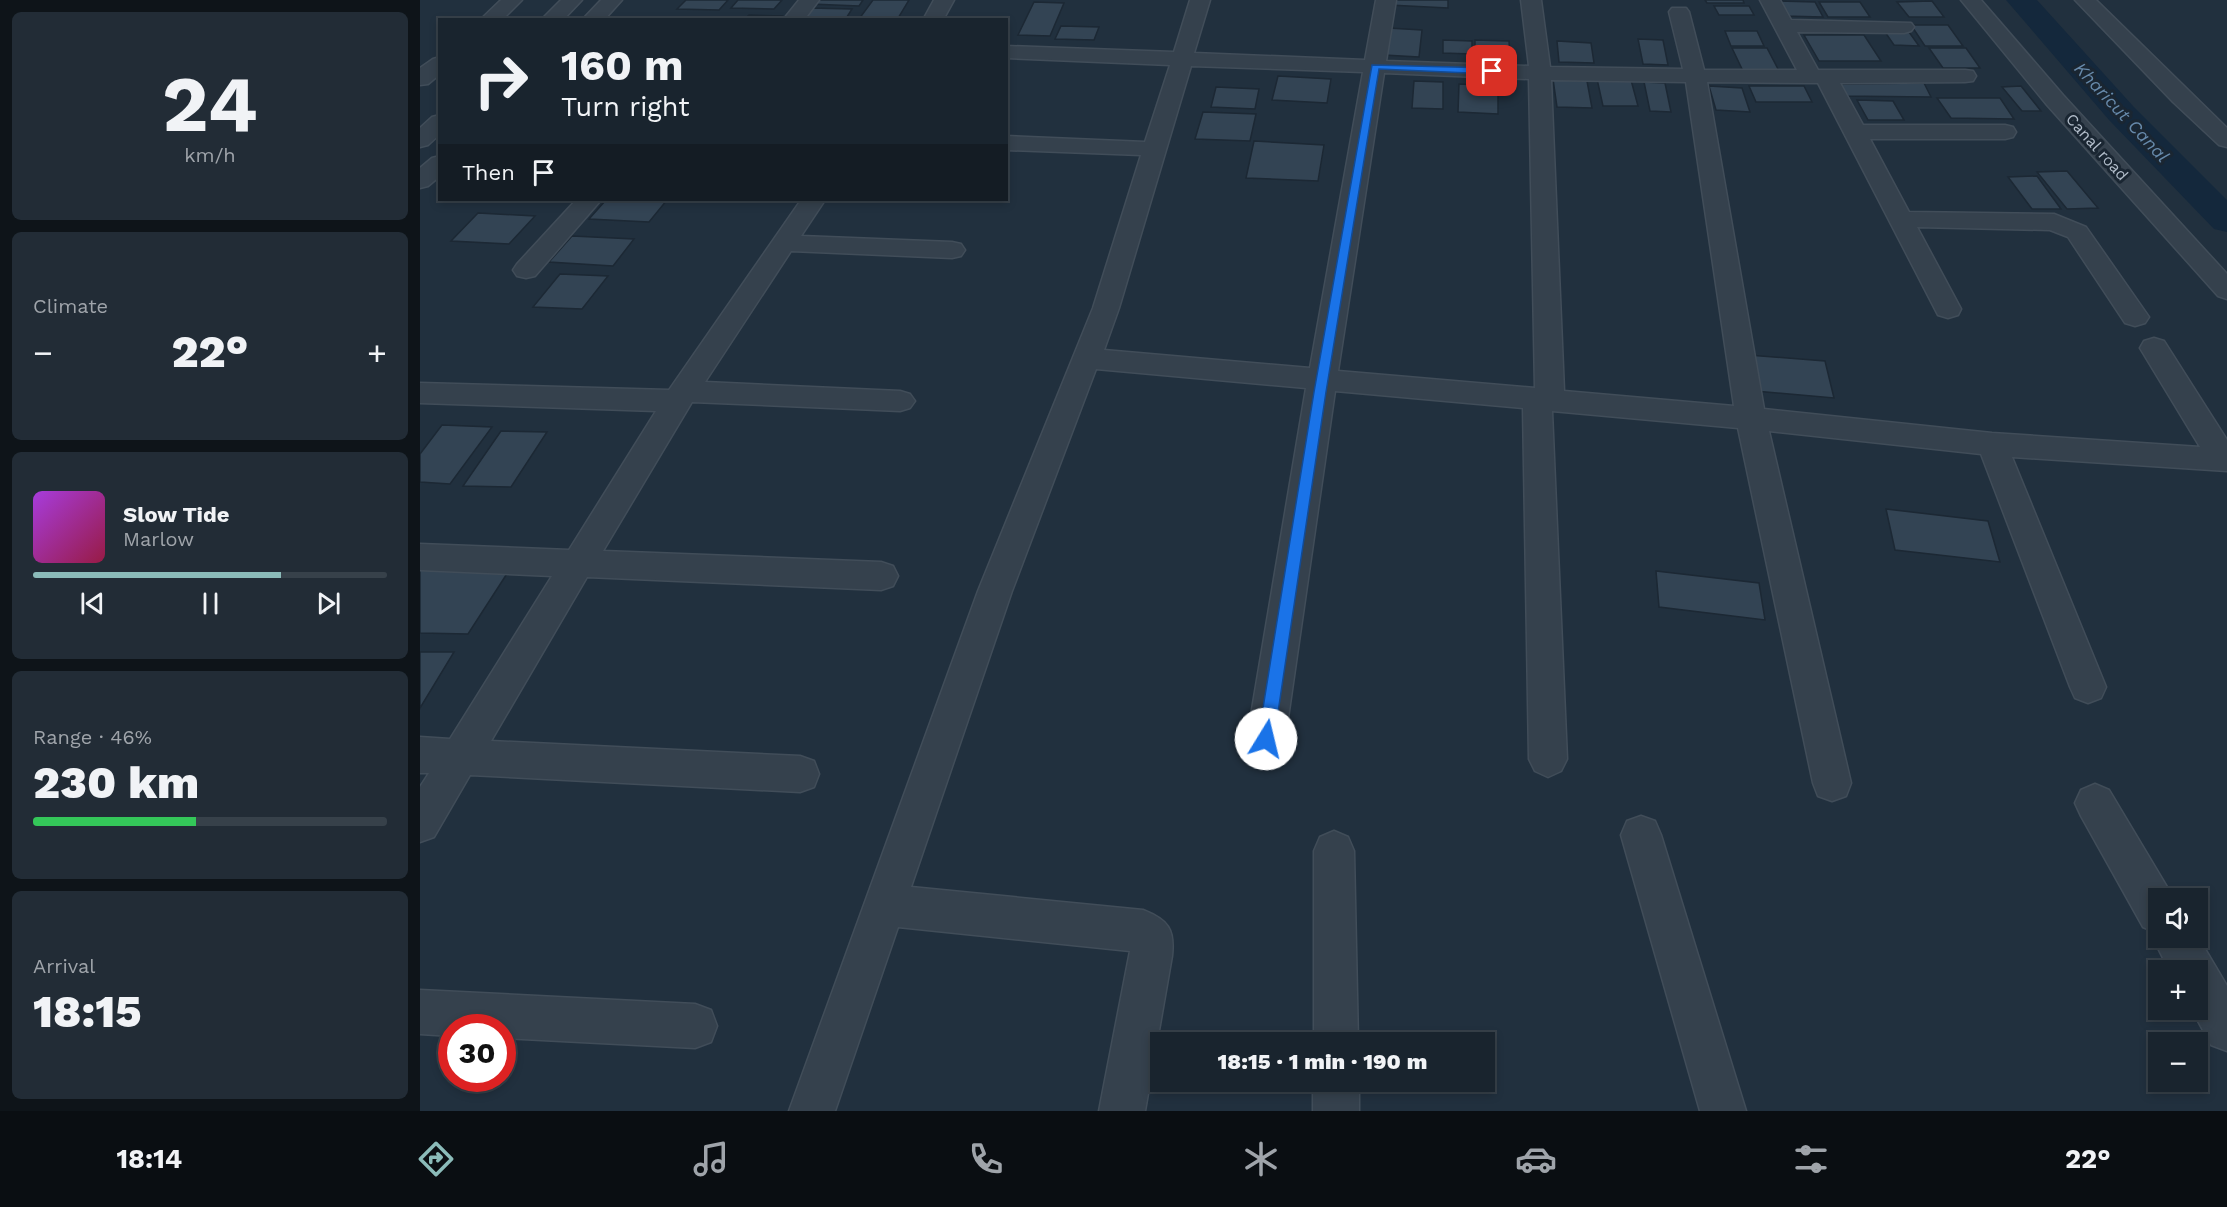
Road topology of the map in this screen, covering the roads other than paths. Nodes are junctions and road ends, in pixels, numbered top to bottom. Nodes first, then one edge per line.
1 (512, 0) edge
2 (572, 0) edge
3 (612, 0) edge
4 (809, 0) edge
5 (944, 0) edge
6 (1200, 0) edge
7 (1386, 0) edge
8 (1531, 0) edge
9 (1770, 0) edge
10 (1971, 0) edge
11 (2085, 0) edge
12 (1679, 12) dead end
13 (492, 18) edge
14 (553, 18) edge
15 (594, 18) edge
16 (795, 18) edge
17 (934, 18) edge
18 (1784, 26) junction
19 (1904, 27) dead end
20 (1008, 52) edge
21 (1182, 59) junction
22 (438, 66) edge
23 (1375, 66) junction
24 (1540, 73) junction
25 (1695, 74) junction
26 (1965, 76) dead end
27 (1819, 77) junction
28 (424, 89) edge
29 (438, 124) edge
30 (1855, 132) junction
31 (2005, 132) dead end
32 (420, 140) edge
33 (2227, 140) edge
34 (1008, 143) edge
35 (1154, 149) junction
36 (438, 164) edge
37 (420, 181) edge
38 (588, 201) edge
39 (812, 201) edge
40 (1900, 219) junction
41 (784, 243) junction
42 (952, 250) dead end
43 (526, 270) dead end
44 (2227, 290) edge
45 (1948, 309) dead end
46 (2135, 317) dead end
47 (2154, 348) dead end
48 (1086, 358) junction
49 (1322, 381) junction
50 (420, 393) edge
51 (681, 396) junction
52 (1543, 400) junction
53 (900, 401) dead end
54 (1751, 418) junction
55 (1992, 444) junction
56 (2225, 463) edge
57 (420, 557) edge
58 (577, 565) junction
59 (881, 576) dead end
60 (2088, 687) dead end
61 (1266, 739) dead end
62 (420, 755) edge
63 (459, 758) junction
64 (1548, 759) dead end
65 (801, 774) dead end
66 (1833, 783) dead end
67 (2095, 803) dead end
68 (420, 823) edge
69 (1641, 835) dead end
70 (1334, 851) dead end
71 (2148, 895) edge
72 (884, 905) junction
73 (2208, 996) edge
74 (420, 1012) edge
75 (695, 1026) dead end
76 (2227, 1029) edge
77 (1336, 1032) edge
78 (1336, 1092) edge
79 (812, 1111) edge
80 (1122, 1111) edge
81 (1336, 1111) edge
82 (1724, 1111) edge

1 - 13 street
2 - 14 street
3 - 15 street
4 - 16 street
5 - 17 street
6 - 21 street
7 - 23 street
8 - 24 street
9 - 18 street
10 - 44 street, Canal road
11 - 33 street
12 - 25 street
18 - 19 street
18 - 27 street
20 - 21 street
21 - 23 street
21 - 35 street
22 - 28 street
23 - 24 street
23 - 49 street
24 - 25 street
24 - 52 street
25 - 27 street
25 - 54 street
26 - 27 street
27 - 30 street
29 - 32 street
30 - 31 street
30 - 40 street
34 - 35 street
35 - 48 street
36 - 37 street
38 - 43 street
39 - 41 street
40 - 45 street
40 - 46 street
41 - 42 street
41 - 51 street
47 - 56 street
48 - 49 street
48 - 72 street
49 - 52 street
49 - 61 street
50 - 51 street
51 - 53 street
51 - 58 street
52 - 54 street
52 - 64 street
54 - 55 street
54 - 66 street
55 - 56 street
55 - 60 street
57 - 58 street
58 - 59 street
58 - 63 street
62 - 63 street
63 - 65 street
63 - 68 street
67 - 71 street
69 - 82 street
70 - 77 street
72 - 79 street
72 - 80 street
73 - 76 street
74 - 75 street
78 - 81 street

